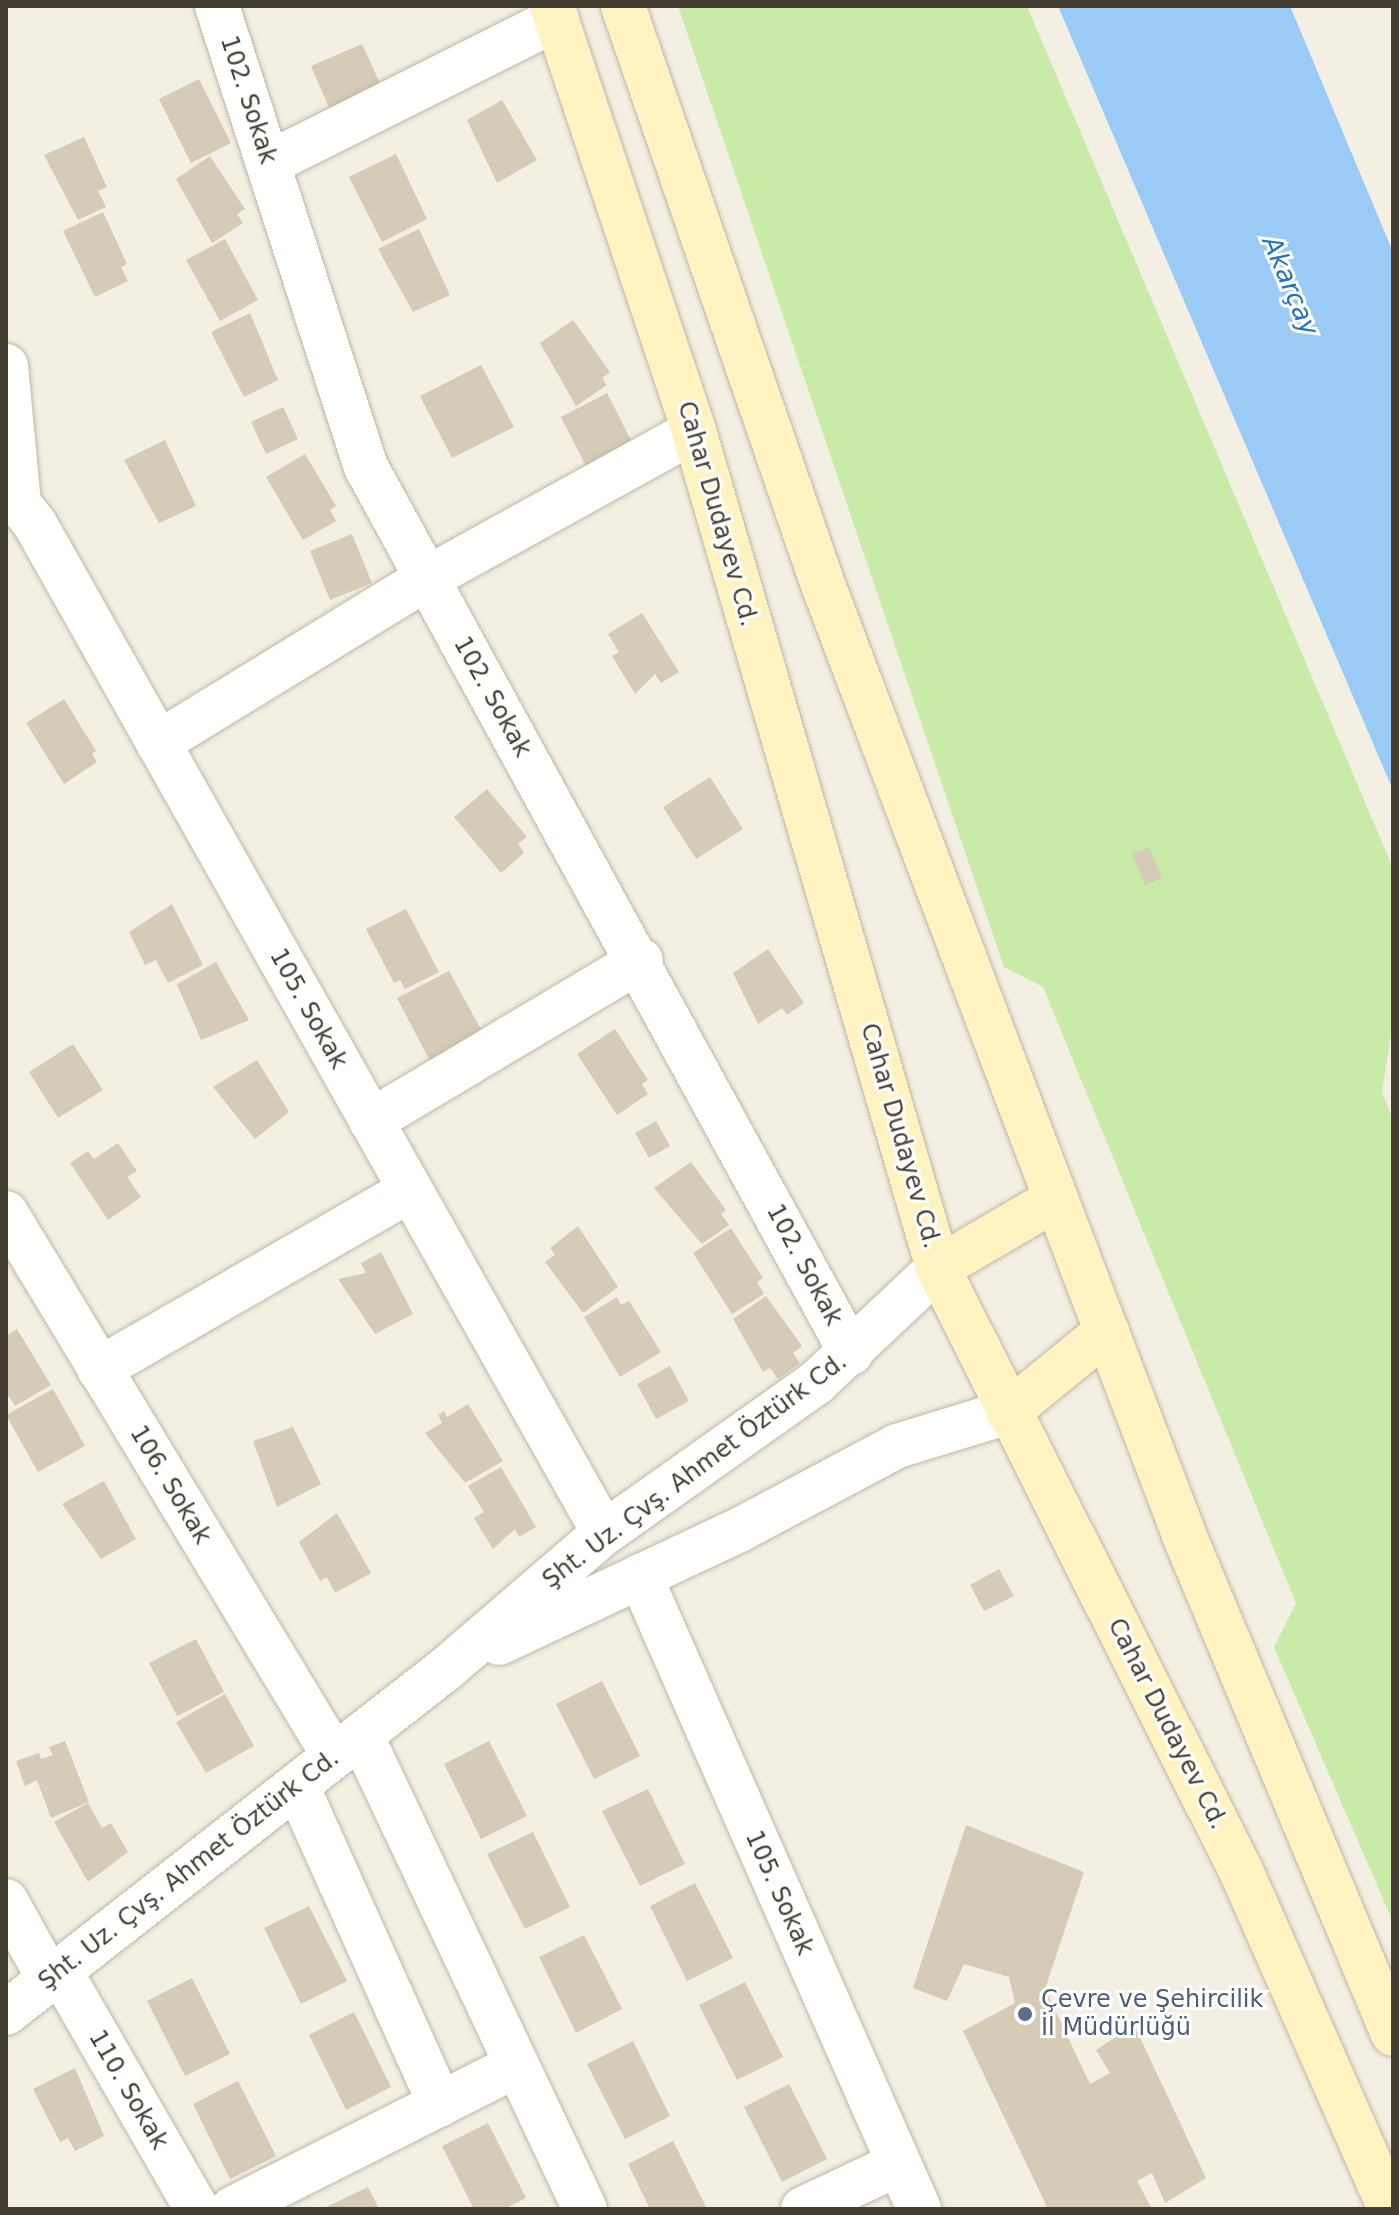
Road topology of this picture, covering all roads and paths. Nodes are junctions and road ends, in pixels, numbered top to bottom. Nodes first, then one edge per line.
1 (217, 6) edge
2 (623, 6) edge
3 (554, 13) edge
4 (269, 163) junction
5 (6, 366) edge
6 (694, 431) junction
7 (12, 496) edge
8 (426, 579) junction
9 (158, 743) junction
10 (641, 960) junction
11 (371, 1121) junction
12 (410, 1190) junction
13 (1056, 1199) junction
14 (11, 1237) edge
15 (938, 1268) junction
16 (1107, 1331) junction
17 (851, 1353) junction
18 (99, 1369) junction
19 (1008, 1412) junction
20 (604, 1533) junction
21 (640, 1576) junction
22 (447, 1668) junction
23 (348, 1746) junction
24 (297, 1786) junction
25 (6, 1901) edge
26 (55, 1975) junction
27 (6, 2013) edge
28 (1393, 2034) edge
29 (517, 2065) junction
30 (440, 2104) junction
31 (898, 2164) junction
32 (197, 2209) edge
33 (232, 2209) edge
34 (585, 2209) edge
35 (803, 2209) edge
36 (919, 2209) edge
37 (1390, 2209) edge

1 - 4 street, 102. Sokak
2 - 13 main road
3 - 4 street
3 - 6 main road, Cahar Dudayev Cd.
4 - 8 street, 102. Sokak
5 - 7 street
6 - 8 street
6 - 15 main road, Cahar Dudayev Cd.
7 - 9 street, 105. Sokak
8 - 9 street
8 - 10 street, 102. Sokak
9 - 11 street, 105. Sokak
10 - 11 street
10 - 17 street, 102. Sokak
11 - 12 street, 105. Sokak
12 - 18 street
12 - 20 street, 105. Sokak
13 - 15 main road
13 - 16 main road
14 - 18 street, 106. Sokak
15 - 17 street, Şht. Uz. Çvş. Ahmet Öztürk Cd.
15 - 19 main road, Cahar Dudayev Cd.
16 - 19 main road
16 - 28 main road
17 - 20 street, Şht. Uz. Çvş. Ahmet Öztürk Cd.
18 - 23 street, 106. Sokak
19 - 21 street, Şht. Uz. Çvş. Ahmet Öztürk Cd.
19 - 37 main road, Cahar Dudayev Cd.
20 - 22 street, Şht. Uz. Çvş. Ahmet Öztürk Cd.
21 - 22 street, Şht. Uz. Çvş. Ahmet Öztürk Cd.
21 - 31 street, 105. Sokak
22 - 23 street, Şht. Uz. Çvş. Ahmet Öztürk Cd.
23 - 24 street, Şht. Uz. Çvş. Ahmet Öztürk Cd.
23 - 29 street, 106. Sokak
24 - 26 street, Şht. Uz. Çvş. Ahmet Öztürk Cd.
24 - 30 street
25 - 26 street, 110. Sokak
26 - 27 street, Şht. Uz. Çvş. Ahmet Öztürk Cd.
26 - 32 street, 110. Sokak
29 - 30 street
29 - 34 street, 106. Sokak
30 - 33 street
31 - 35 street
31 - 36 street, 105. Sokak

